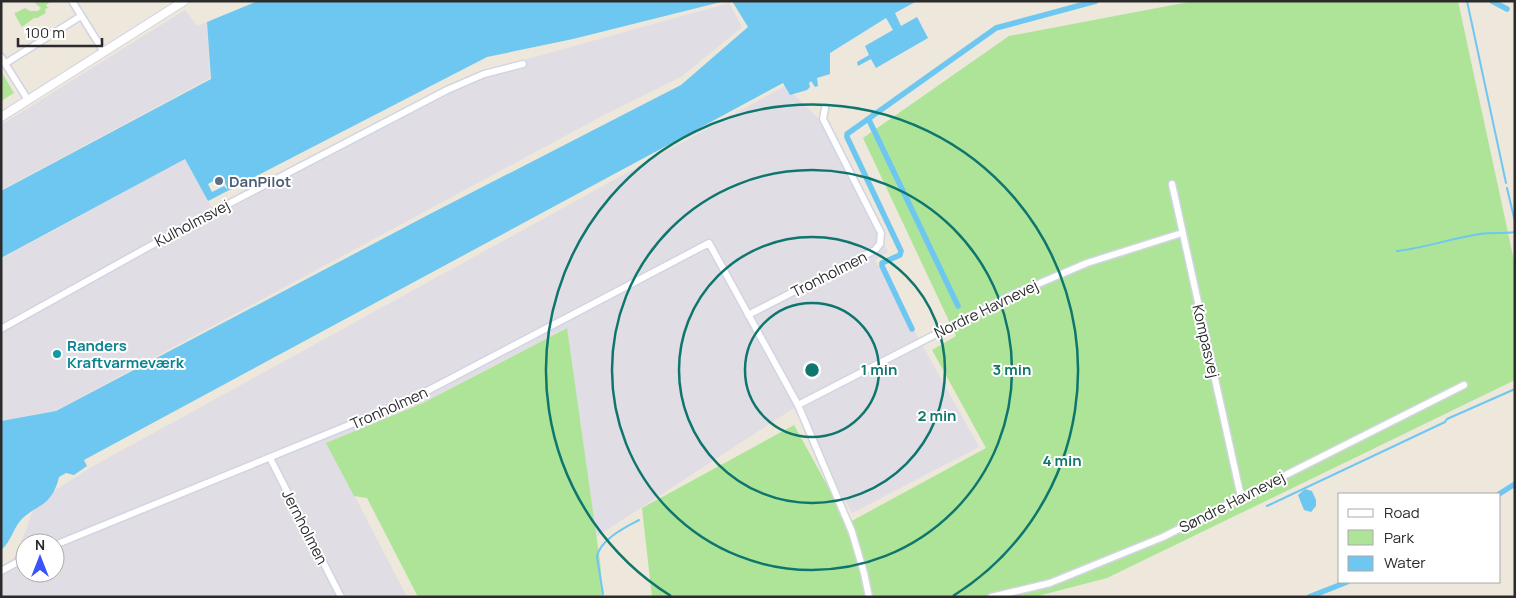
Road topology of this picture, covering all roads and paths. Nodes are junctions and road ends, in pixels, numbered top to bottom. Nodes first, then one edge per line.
1 (72, 1) edge
2 (184, 1) edge
3 (81, 16) junction
4 (104, 52) junction
5 (1, 57) edge
6 (6, 64) junction
7 (523, 64) dead end
8 (28, 100) junction
9 (826, 108) dead end
10 (1, 117) edge
11 (1172, 184) dead end
12 (1182, 233) junction
13 (748, 315) junction
14 (1, 329) edge
15 (1464, 385) dead end
16 (798, 405) junction
17 (270, 458) junction
18 (1241, 497) junction
19 (65, 541) edge
20 (15, 563) edge
21 (1, 571) edge
22 (341, 597) edge
23 (869, 597) edge
24 (991, 597) edge

1 - 3 street
2 - 4 street
3 - 4 street
3 - 6 street
4 - 8 street
5 - 6 street
6 - 8 street
7 - 14 street, Kulholmsvej
8 - 10 street
9 - 13 street, Tronholmen
11 - 12 street, Kompasvej
12 - 16 street, Nordre Havnevej
12 - 18 street, Kompasvej
13 - 16 street
13 - 17 street, Tronholmen
15 - 18 street, Søndre Havnevej
16 - 23 street
17 - 19 street, Tronholmen
17 - 22 street, Jernholmen
18 - 24 street, Søndre Havnevej
20 - 21 street

